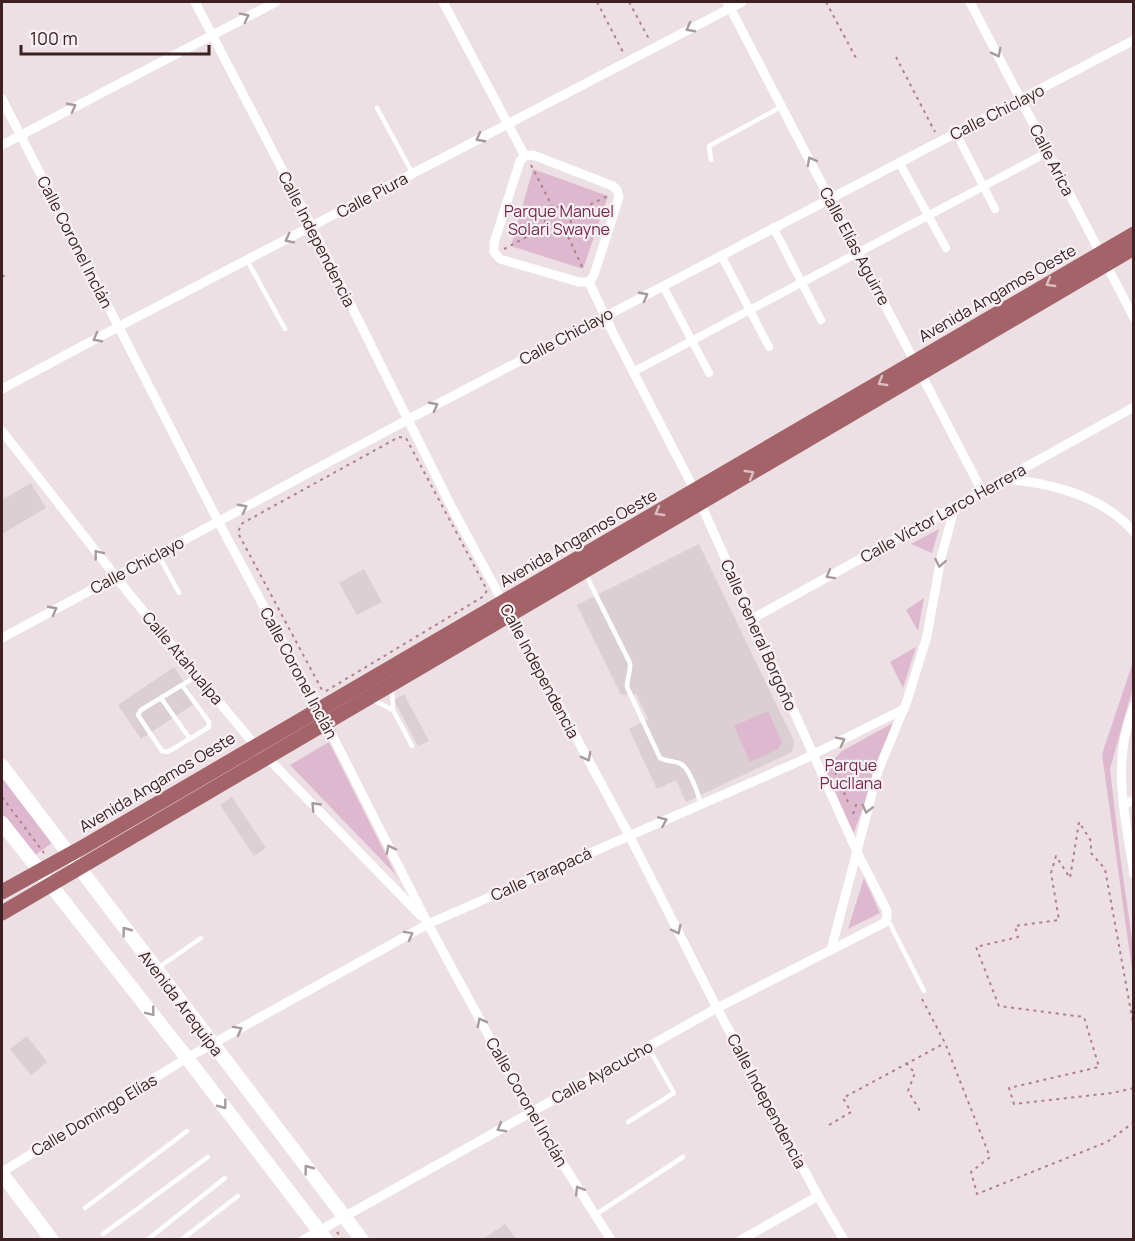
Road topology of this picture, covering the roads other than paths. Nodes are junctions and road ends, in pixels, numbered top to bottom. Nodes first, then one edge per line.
1 (195, 2) edge
2 (276, 2) edge
3 (443, 2) edge
4 (742, 2) edge
5 (970, 2) edge
6 (729, 4) edge
7 (212, 34) junction
8 (1134, 40) edge
9 (2, 99) edge
10 (1021, 100) junction
11 (782, 107) junction
12 (377, 108) dead end
13 (508, 124) junction
14 (956, 133) junction
15 (20, 135) junction
16 (2, 145) edge
17 (1048, 152) junction
18 (525, 156) junction
19 (711, 160) dead end
20 (899, 162) junction
21 (413, 174) junction
22 (983, 186) junction
23 (830, 198) junction
24 (995, 209) dead end
25 (928, 215) junction
26 (312, 227) junction
27 (773, 227) junction
28 (1134, 234) edge
29 (946, 248) dead end
30 (1134, 248) edge
31 (859, 252) junction
32 (721, 255) junction
33 (1104, 259) junction
34 (248, 260) junction
35 (589, 282) junction
36 (802, 282) junction
37 (663, 286) junction
38 (750, 310) junction
39 (605, 316) junction
40 (1134, 318) edge
41 (821, 320) dead end
42 (118, 327) junction
43 (285, 329) dead end
44 (692, 341) junction
45 (769, 347) dead end
46 (919, 367) junction
47 (633, 372) junction
48 (709, 373) dead end
49 (2, 389) edge
50 (1134, 407) edge
51 (407, 420) junction
52 (2, 430) edge
53 (1005, 479) junction
54 (982, 491) junction
55 (697, 497) junction
56 (955, 506) junction
57 (218, 521) junction
58 (1130, 525) edge
59 (1134, 532) edge
60 (158, 554) junction
61 (583, 570) junction
62 (116, 577) junction
63 (179, 593) dead end
64 (506, 608) junction
65 (752, 619) junction
66 (2, 638) edge
67 (198, 676) junction
68 (392, 683) junction
69 (182, 685) junction
70 (161, 698) junction
71 (368, 698) junction
72 (1134, 706) edge
73 (318, 709) junction
74 (904, 709) junction
75 (393, 710) junction
76 (326, 723) junction
77 (190, 739) junction
78 (412, 746) dead end
79 (261, 751) junction
80 (813, 755) junction
81 (2, 766) edge
82 (1134, 800) edge
83 (701, 804) junction
84 (1123, 805) junction
85 (2, 823) edge
86 (629, 835) junction
87 (857, 852) junction
88 (74, 861) junction
89 (39, 871) junction
90 (1134, 874) edge
91 (49, 884) junction
92 (2, 892) edge
93 (2, 913) edge
94 (887, 918) junction
95 (428, 924) junction
96 (201, 938) dead end
97 (831, 950) junction
98 (156, 970) junction
99 (924, 991) road end
100 (717, 1008) junction
101 (212, 1045) junction
102 (648, 1047) junction
103 (187, 1058) junction
104 (530, 1112) junction
105 (628, 1122) dead end
106 (187, 1131) dead end
107 (208, 1157) dead end
108 (683, 1157) dead end
109 (2, 1173) edge
110 (225, 1178) dead end
111 (238, 1196) dead end
112 (818, 1196) junction
113 (85, 1208) dead end
114 (595, 1215) junction
115 (343, 1216) junction
116 (104, 1234) dead end
117 (322, 1235) edge
118 (52, 1239) edge
119 (147, 1239) edge
120 (181, 1239) edge
121 (303, 1239) edge
122 (362, 1239) edge
123 (611, 1239) edge
124 (741, 1239) edge
125 (844, 1239) edge

1 - 7 street, Calle Independencia
7 -> 2 street
3 - 13 street
4 - 6 street, Calle Piura
5 -> 10 street, Calle Arica
6 - 11 street, Calle Elías Aguirre
6 -> 13 street, Calle Piura
15 -> 7 street
7 - 26 street, Calle Independencia
8 - 10 street, Calle Chiclayo
9 - 15 street, Calle Coronel Inclán
10 - 14 street, Calle Chiclayo
10 - 17 street, Calle Arica
11 - 19 lane
23 -> 11 street, Calle Elías Aguirre
12 - 21 lane
13 - 18 street
13 -> 21 street, Calle Piura
14 - 20 street, Calle Chiclayo
14 - 22 street
15 - 16 street
15 - 42 street, Calle Coronel Inclán
17 - 22 street
17 - 33 street, Calle Arica
18 - 35 street
18 - 35 street
20 - 23 street, Calle Chiclayo
20 - 25 street
21 - 26 street, Calle Piura
22 - 24 street
22 - 25 street
23 - 27 street, Calle Chiclayo
23 - 31 street, Calle Elías Aguirre
25 - 29 street
25 - 31 street
26 -> 34 street, Calle Piura
26 - 51 street, Calle Independencia
27 - 32 street, Calle Chiclayo
27 - 36 street
28 - 33 main road, Avenida Angamos Oeste
30 - 33 main road, Avenida Angamos Oeste
31 - 36 street
31 - 46 street, Calle Elías Aguirre
32 - 37 street, Calle Chiclayo
32 - 38 street
33 - 40 street, Calle Arica
33 - 46 main road, Avenida Angamos Oeste
34 - 42 street, Calle Piura
34 - 43 lane
35 - 39 street, Calle General Borgoño
36 - 38 street
36 - 41 street
39 -> 37 street, Calle Chiclayo
37 - 44 street
38 - 44 street
38 - 45 street
39 - 47 street, Calle General Borgoño
51 -> 39 street, Calle Chiclayo
42 -> 49 street, Calle Piura
42 - 57 street, Calle Coronel Inclán
44 - 47 street
44 - 48 street
46 - 54 street, Calle Elías Aguirre
46 - 55 main road, Avenida Angamos Oeste
47 - 55 street, Calle General Borgoño
50 - 53 street, Calle Víctor Larco Herrera
57 -> 51 street, Calle Chiclayo
51 - 64 street, Calle Independencia
62 -> 52 street, Calle Atahualpa
53 - 54 street, Calle Víctor Larco Herrera
53 - 58 street
54 - 56 street, Calle Víctor Larco Herrera
55 - 61 main road, Avenida Angamos Oeste
55 -> 64 main road, Avenida Angamos Oeste
55 - 65 street, Calle General Borgoño
56 -> 65 street, Calle Víctor Larco Herrera
56 -> 74 street
57 - 60 street, Calle Chiclayo
57 - 73 street, Calle Coronel Inclán
58 - 59 street
60 - 62 street, Calle Chiclayo
60 - 63 lane
61 - 64 main road, Avenida Angamos Oeste
61 - 83 lane
66 -> 62 street, Calle Chiclayo
62 - 67 street, Calle Atahualpa
64 - 68 main road, Avenida Angamos Oeste
64 - 73 main road, Avenida Angamos Oeste
64 -> 86 street, Calle Independencia
65 - 80 street, Calle General Borgoño
67 - 69 lane
67 - 79 street, Calle Atahualpa
68 - 71 main road, Avenida Angamos Oeste
68 - 75 lane
69 - 70 lane
69 - 77 lane
70 - 77 lane
70 - 77 lane
71 - 75 lane
71 - 76 main road, Avenida Angamos Oeste
72 - 84 street
73 - 76 street, Calle Coronel Inclán
73 - 79 main road, Avenida Angamos Oeste
80 -> 74 street, Calle Tarapacá
74 -> 87 street
75 - 78 lane
76 - 79 main road, Avenida Angamos Oeste
95 -> 76 street, Calle Coronel Inclán
79 - 88 main road, Avenida Angamos Oeste
95 -> 79 street, Calle Atahualpa
80 - 83 street, Calle Tarapacá
80 - 87 street, Calle General Borgoño
81 - 88 main road, Avenida Arequipa
82 - 84 street
86 -> 83 street, Calle Tarapacá
84 - 90 street
85 - 89 main road, Avenida Arequipa
86 - 95 street, Calle Tarapacá
86 -> 100 street, Calle Independencia
87 - 94 street, Calle General Borgoño
87 - 97 street
88 - 89 main road, Avenida Angamos Oeste
88 - 91 main road, Avenida Angamos Oeste
98 -> 88 main road, Avenida Arequipa
89 - 91 main road, Avenida Arequipa
89 - 92 main road, Avenida Angamos Oeste
91 - 93 main road, Avenida Angamos Oeste
91 -> 103 main road, Avenida Arequipa
94 - 97 street, Calle Ayacucho
94 - 99 lane, Calle General Borgoño
101 -> 95 street, Calle Tarapacá
104 -> 95 street, Calle Coronel Inclán
96 - 98 lane
97 - 100 street, Calle Ayacucho
98 - 101 main road, Avenida Arequipa
100 - 102 street, Calle Ayacucho
100 - 112 street, Calle Independencia
101 - 103 street, Calle Tarapacá
115 -> 101 main road, Avenida Arequipa
102 - 104 street, Calle Ayacucho
102 - 105 lane
103 - 109 street, Calle Domingo Elías
103 -> 117 main road, Avenida Arequipa
114 -> 104 street, Calle Coronel Inclán
104 -> 115 street, Calle Ayacucho
106 - 113 lane
107 - 116 lane
108 - 114 lane
109 - 118 main road
110 - 119 lane
111 - 120 lane
112 - 124 street
112 - 125 street, Calle Independencia
114 - 123 street, Calle Coronel Inclán
115 - 117 street, Calle Ayacucho
115 - 122 main road, Avenida Arequipa
117 - 121 street, Calle Ayacucho

